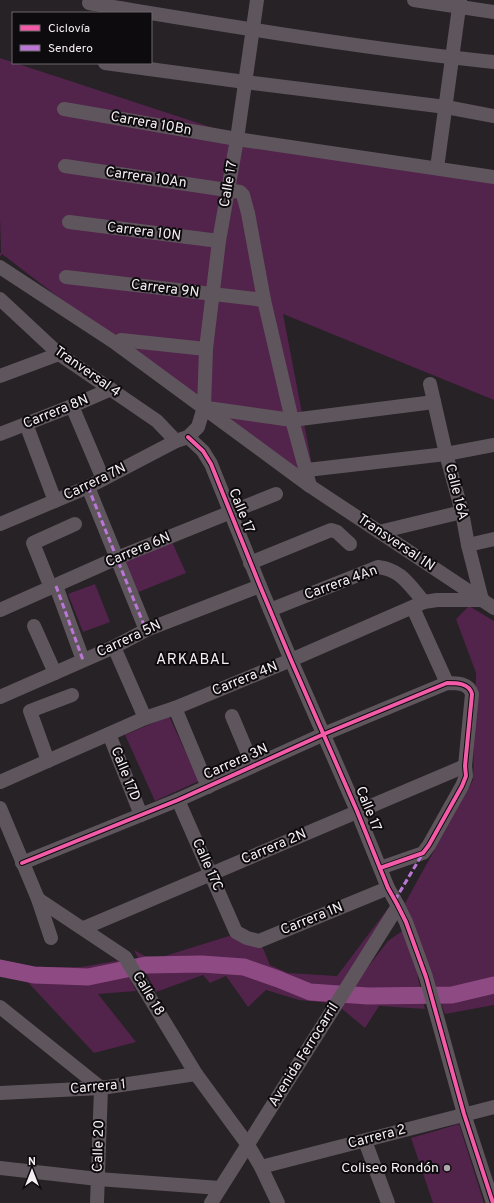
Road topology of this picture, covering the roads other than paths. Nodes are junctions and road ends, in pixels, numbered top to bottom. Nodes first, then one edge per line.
1 (257, 0) edge
2 (414, 0) edge
3 (90, 2) dead end
4 (460, 3) edge
5 (148, 12) edge
6 (494, 12) edge
7 (152, 13) edge
8 (253, 30) junction
9 (452, 58) junction
10 (494, 62) edge
11 (112, 64) edge
12 (245, 82) junction
13 (446, 108) junction
14 (64, 109) dead end
15 (494, 116) edge
16 (237, 139) junction
17 (65, 166) dead end
18 (437, 168) junction
19 (494, 177) edge
20 (227, 190) junction
21 (69, 222) dead end
22 (219, 242) junction
23 (0, 267) edge
24 (66, 277) dead end
25 (212, 295) junction
26 (0, 299) edge
27 (264, 300) junction
28 (117, 344) junction
29 (206, 349) junction
30 (59, 354) junction
31 (0, 376) edge
32 (430, 384) dead end
33 (111, 389) junction
34 (434, 402) junction
35 (72, 406) junction
36 (204, 407) junction
37 (292, 420) junction
38 (26, 424) junction
39 (0, 434) edge
40 (182, 439) junction
41 (494, 445) edge
42 (446, 454) junction
43 (307, 470) junction
44 (103, 479) junction
45 (310, 486) junction
46 (88, 487) junction
47 (276, 494) dead end
48 (55, 501) junction
49 (229, 512) junction
50 (462, 512) junction
51 (0, 524) edge
52 (75, 524) dead end
53 (379, 532) junction
54 (494, 539) edge
55 (350, 544) dead end
56 (468, 545) junction
57 (117, 558) junction
58 (250, 563) junction
59 (260, 586) junction
60 (53, 587) junction
61 (488, 599) edge
62 (419, 605) junction
63 (494, 608) edge
64 (0, 610) edge
65 (270, 610) junction
66 (34, 626) dead end
67 (146, 630) junction
68 (114, 647) junction
69 (83, 660) junction
70 (291, 660) junction
71 (55, 673) junction
72 (453, 683) junction
73 (72, 695) dead end
74 (0, 696) edge
75 (175, 708) junction
76 (232, 716) dead end
77 (145, 718) junction
78 (109, 734) junction
79 (324, 734) junction
80 (48, 761) junction
81 (254, 766) junction
82 (465, 766) junction
83 (0, 782) edge
84 (208, 787) junction
85 (178, 800) junction
86 (0, 808) edge
87 (358, 811) junction
88 (141, 815) junction
89 (22, 863) junction
90 (380, 868) junction
91 (211, 874) junction
92 (388, 888) junction
93 (38, 899) junction
94 (398, 906) junction
95 (84, 928) junction
96 (236, 932) joint
97 (50, 938) dead end
98 (0, 1007) edge
99 (196, 1074) junction
100 (101, 1088) junction
101 (0, 1094) edge
102 (494, 1107) edge
103 (464, 1114) junction
104 (365, 1140) junction
105 (248, 1145) junction
106 (261, 1167) junction
107 (0, 1168) edge
108 (98, 1179) junction
109 (220, 1188) junction
110 (97, 1203) edge
111 (211, 1203) edge
112 (278, 1203) edge
113 (388, 1203) edge
114 (493, 1203) edge

1 - 8 street, Calle 17
2 - 4 street
3 - 5 street
4 - 6 street
4 - 9 street
7 - 8 street
8 - 9 street
8 - 12 street, Calle 17
9 - 10 street
9 - 13 street
11 - 12 street
12 - 13 street
12 - 16 street, Calle 17
13 - 15 street
13 - 18 street
14 - 16 street, Carrera 10Bn
16 - 18 street, Carrera 10Bn
16 - 20 street, Calle 17
17 - 20 street, Carrera 10An
18 - 19 street, Carrera 10Bn
20 - 22 street, Calle 17
20 - 27 street, Carrera 10An
21 - 22 street, Carrera 10N
22 - 25 street, Calle 17
23 - 28 street
24 - 25 street, Carrera 9N
25 - 27 street, Carrera 9N
25 - 29 street, Calle 17
26 - 30 street, Tranversal 4
27 - 37 street
28 - 29 street
28 - 36 street
29 - 36 street, Calle 17
30 - 31 street
30 - 33 street, Tranversal 4
32 - 34 street, Calle 16A
33 - 35 street, Carrera 8N
33 - 40 street, Tranversal 4
34 - 37 street
34 - 42 street, Calle 16A
35 - 38 street, Carrera 8N
35 - 44 street
36 - 37 street
36 - 40 street, Calle 17
36 - 45 street, Transversal 1N
37 - 43 street
38 - 39 street, Carrera 8N
38 - 48 street
40 - 44 street, Carrera 7N
40 - 49 street, Calle 17
41 - 42 street
42 - 43 street
42 - 50 street, Calle 16A
43 - 45 street
44 - 46 street, Carrera 7N
45 - 53 street, Transversal 1N
46 - 48 street, Carrera 7N
46 - 57 street
47 - 49 street, Carrera 6N
48 - 51 street, Carrera 7N
49 - 57 street, Carrera 6N
49 - 58 street, Calle 17
50 - 53 street
50 - 56 street, Calle 16A
52 - 60 street
53 - 61 street, Transversal 1N
54 - 56 street
55 - 58 street
56 - 61 street, Calle 16A
57 - 60 street, Carrera 6N
57 - 67 street
58 - 59 street, Calle 17
59 - 65 street, Calle 17
59 - 67 street, Carrera 5N
60 - 64 street, Carrera 6N
60 - 69 street
61 - 62 street, Carrera 4N
61 - 63 street
62 - 65 street, Carrera 4An
62 - 70 street, Carrera 4N
62 - 72 street, Carrera 4An
65 - 70 street, Calle 17
66 - 71 street
67 - 68 street, Carrera 5N
68 - 69 street, Carrera 5N
68 - 77 street
69 - 71 street, Carrera 5N
70 - 75 street, Carrera 4N
70 - 79 street, Calle 17
71 - 74 street, Carrera 5N
72 - 79 street, Carrera 3N
72 - 82 street, Carrera 4An
73 - 80 street
75 - 77 street, Carrera 4N
75 - 84 street
76 - 81 street
77 - 78 street, Carrera 4N
78 - 80 street, Carrera 4N
78 - 88 street, Calle 17D
79 - 81 street, Carrera 3N
79 - 87 street, Calle 17
80 - 83 street, Carrera 4N
81 - 84 street, Carrera 3N
82 - 87 street, Carrera 2N
82 - 90 street
84 - 85 street, Carrera 3N
85 - 88 street, Carrera 3N
85 - 91 street, Calle 17C
86 - 89 street
87 - 90 street, Calle 17
87 - 91 street, Carrera 2N
88 - 89 street, Carrera 3N
89 - 93 street
90 - 92 street, Calle 17
91 - 95 street, Carrera 2N
91 - 96 street, Calle 17C
92 - 94 street, Calle 17
92 - 96 street, Carrera 1N
93 - 95 street, Calle 18
93 - 97 street
94 - 103 street, Calle 17
94 - 105 street, Avenida Ferrocarril
95 - 99 street, Calle 18
98 - 100 street
99 - 100 street, Carrera 1
99 - 105 street, Calle 18
100 - 101 street, Carrera 1
100 - 108 street, Calle 20
102 - 103 street, Carrera 2
103 - 104 street, Carrera 2
103 - 114 street, Calle 17
104 - 106 street, Carrera 2
104 - 113 street
105 - 106 street, Calle 18
105 - 109 street, Avenida Ferrocarril
106 - 112 street, Calle 18
107 - 108 street
108 - 109 street
108 - 110 street, Calle 20
109 - 111 street, Avenida Ferrocarril

